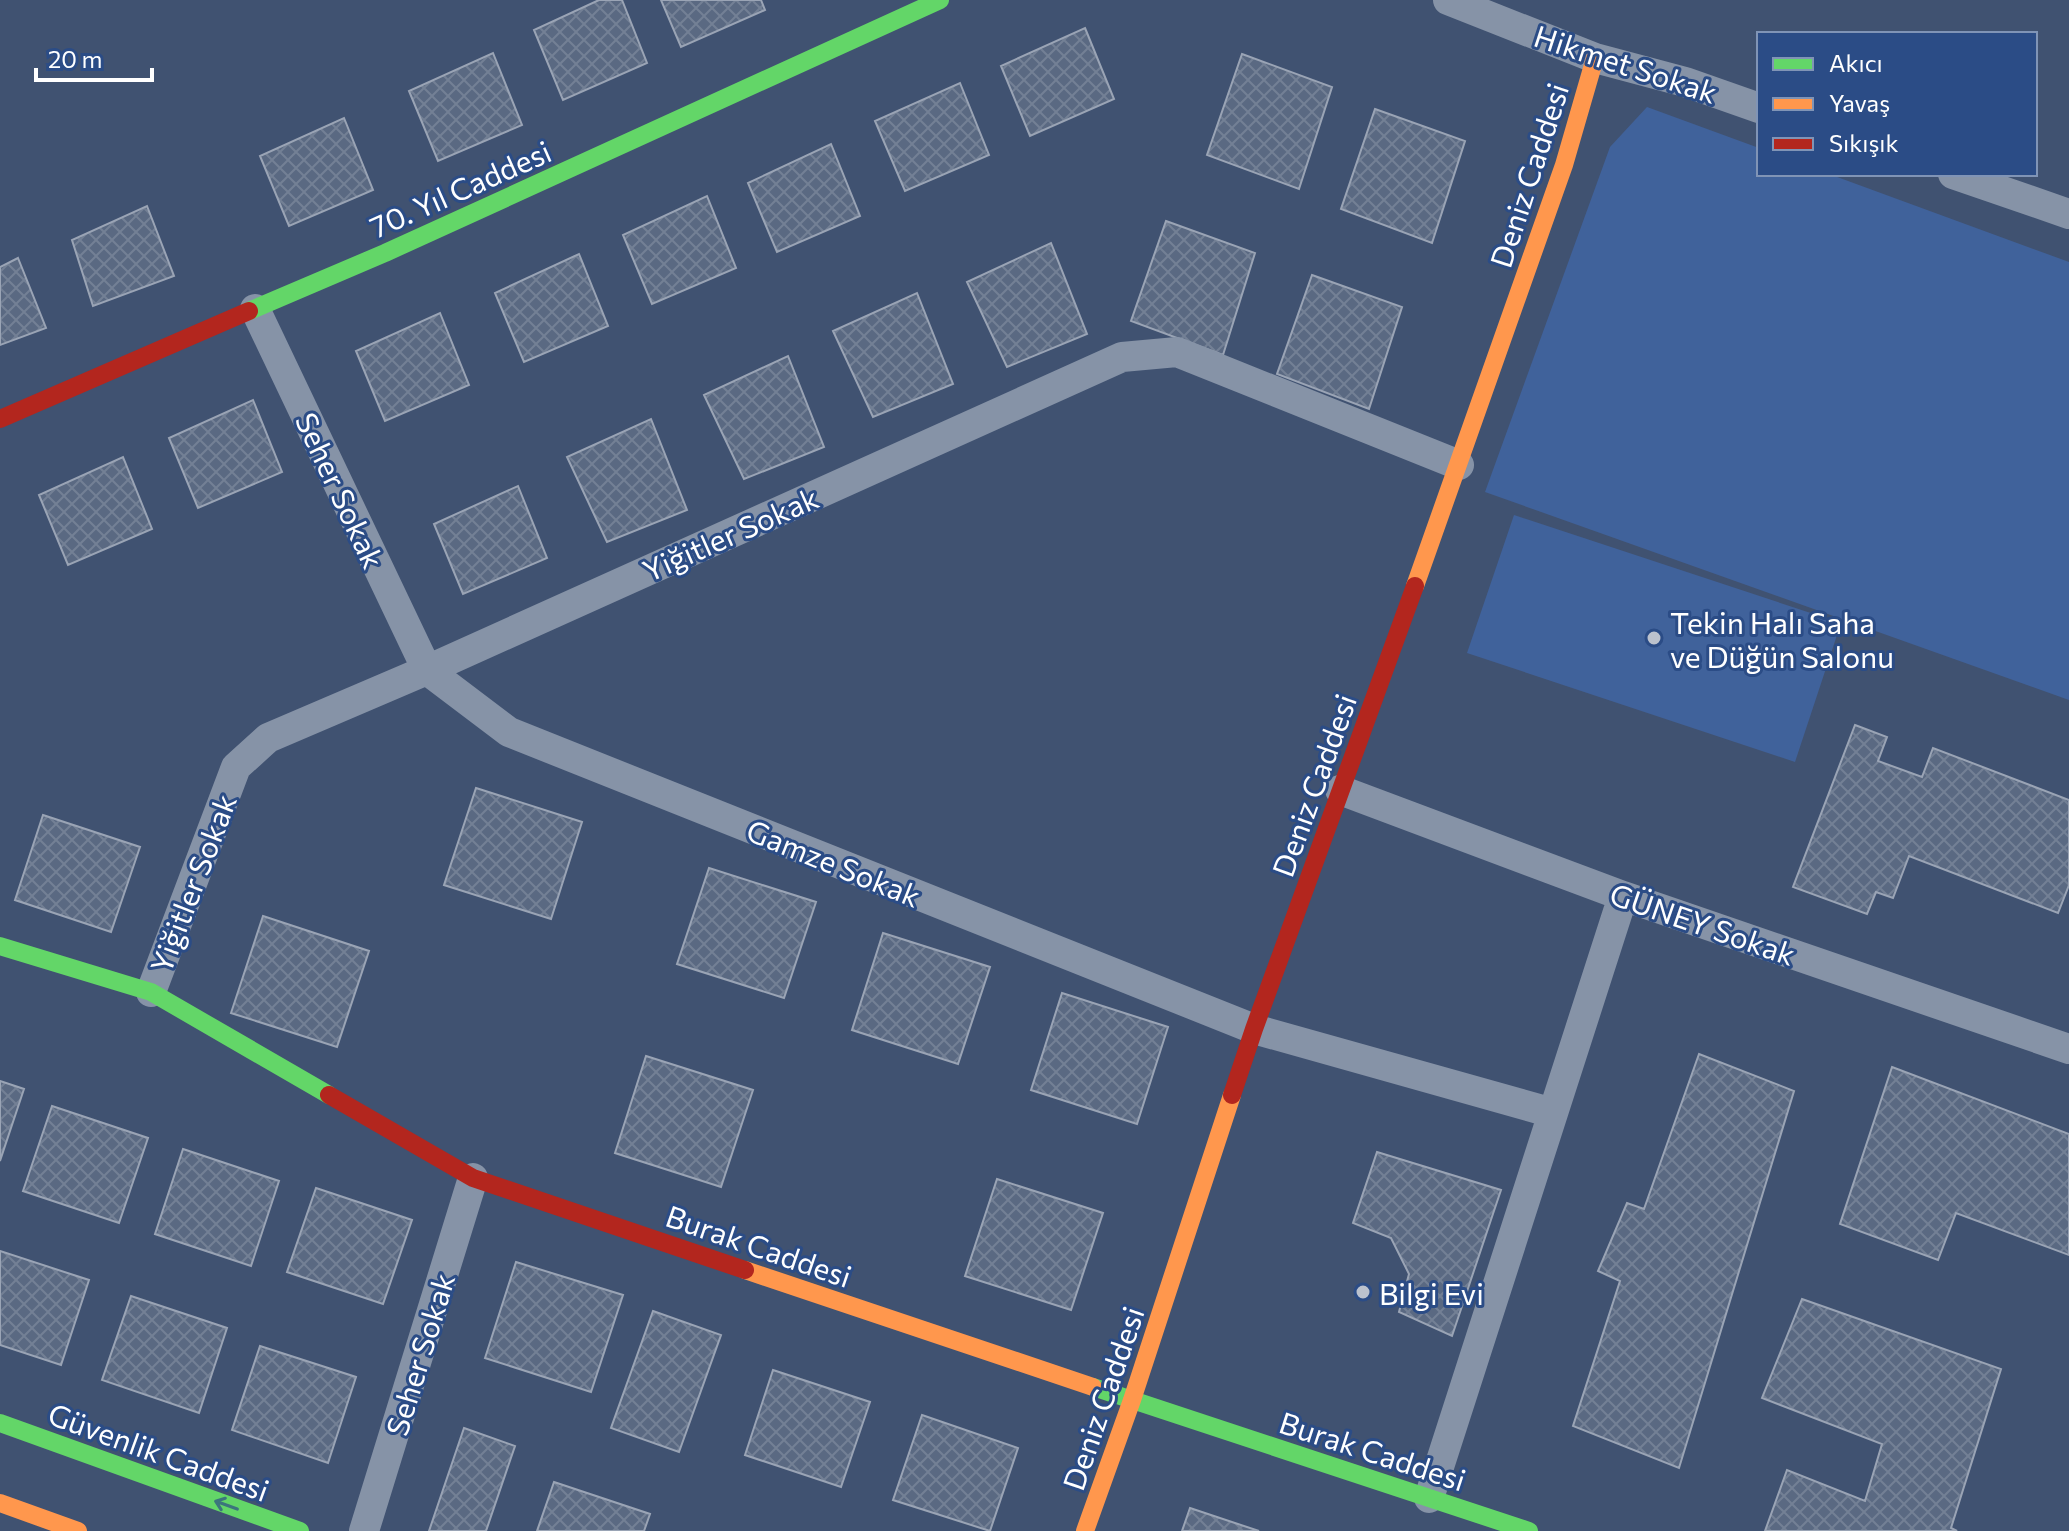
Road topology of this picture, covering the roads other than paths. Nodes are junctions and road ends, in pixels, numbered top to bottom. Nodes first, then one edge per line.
1 (940, 0) edge
2 (1448, 0) edge
3 (1595, 58) junction
4 (1757, 107) edge
5 (1959, 176) edge
6 (2069, 214) edge
7 (255, 309) junction
8 (0, 419) edge
9 (1459, 465) junction
10 (427, 670) junction
11 (1340, 790) junction
12 (1623, 896) junction
13 (0, 946) edge
14 (151, 992) junction
15 (1254, 1029) junction
16 (2069, 1049) edge
17 (1553, 1113) junction
18 (473, 1178) junction
19 (1132, 1400) junction
20 (0, 1423) edge
21 (1429, 1498) junction
22 (0, 1503) edge
23 (78, 1531) edge
24 (300, 1531) edge
25 (364, 1531) edge
26 (1085, 1531) edge
27 (1529, 1531) edge

1 - 7 street, 70. Yıl Caddesi
2 - 3 street, Hikmet Sokak
3 - 4 street, Hikmet Sokak
3 - 9 street, Deniz Caddesi
5 - 6 street
7 - 8 street, 70. Yıl Caddesi
7 - 10 street, Seher Sokak
9 - 10 street, Yiğitler Sokak
9 - 11 street, Deniz Caddesi
10 - 14 street, Yiğitler Sokak
10 - 15 street, Gamze Sokak
11 - 12 street, GÜNEY Sokak
11 - 15 street, Deniz Caddesi
12 - 16 street, GÜNEY Sokak
12 - 17 street
13 - 14 street, Burak Caddesi
14 - 18 street, Burak Caddesi
15 - 17 street, Gamze Sokak
15 - 19 street, Deniz Caddesi
17 - 21 street
18 - 19 street, Burak Caddesi
18 - 25 street, Seher Sokak
19 - 21 street, Burak Caddesi
19 - 26 street, Deniz Caddesi
24 -> 20 street, Güvenlik Caddesi
21 - 27 street, Burak Caddesi
22 - 23 street

